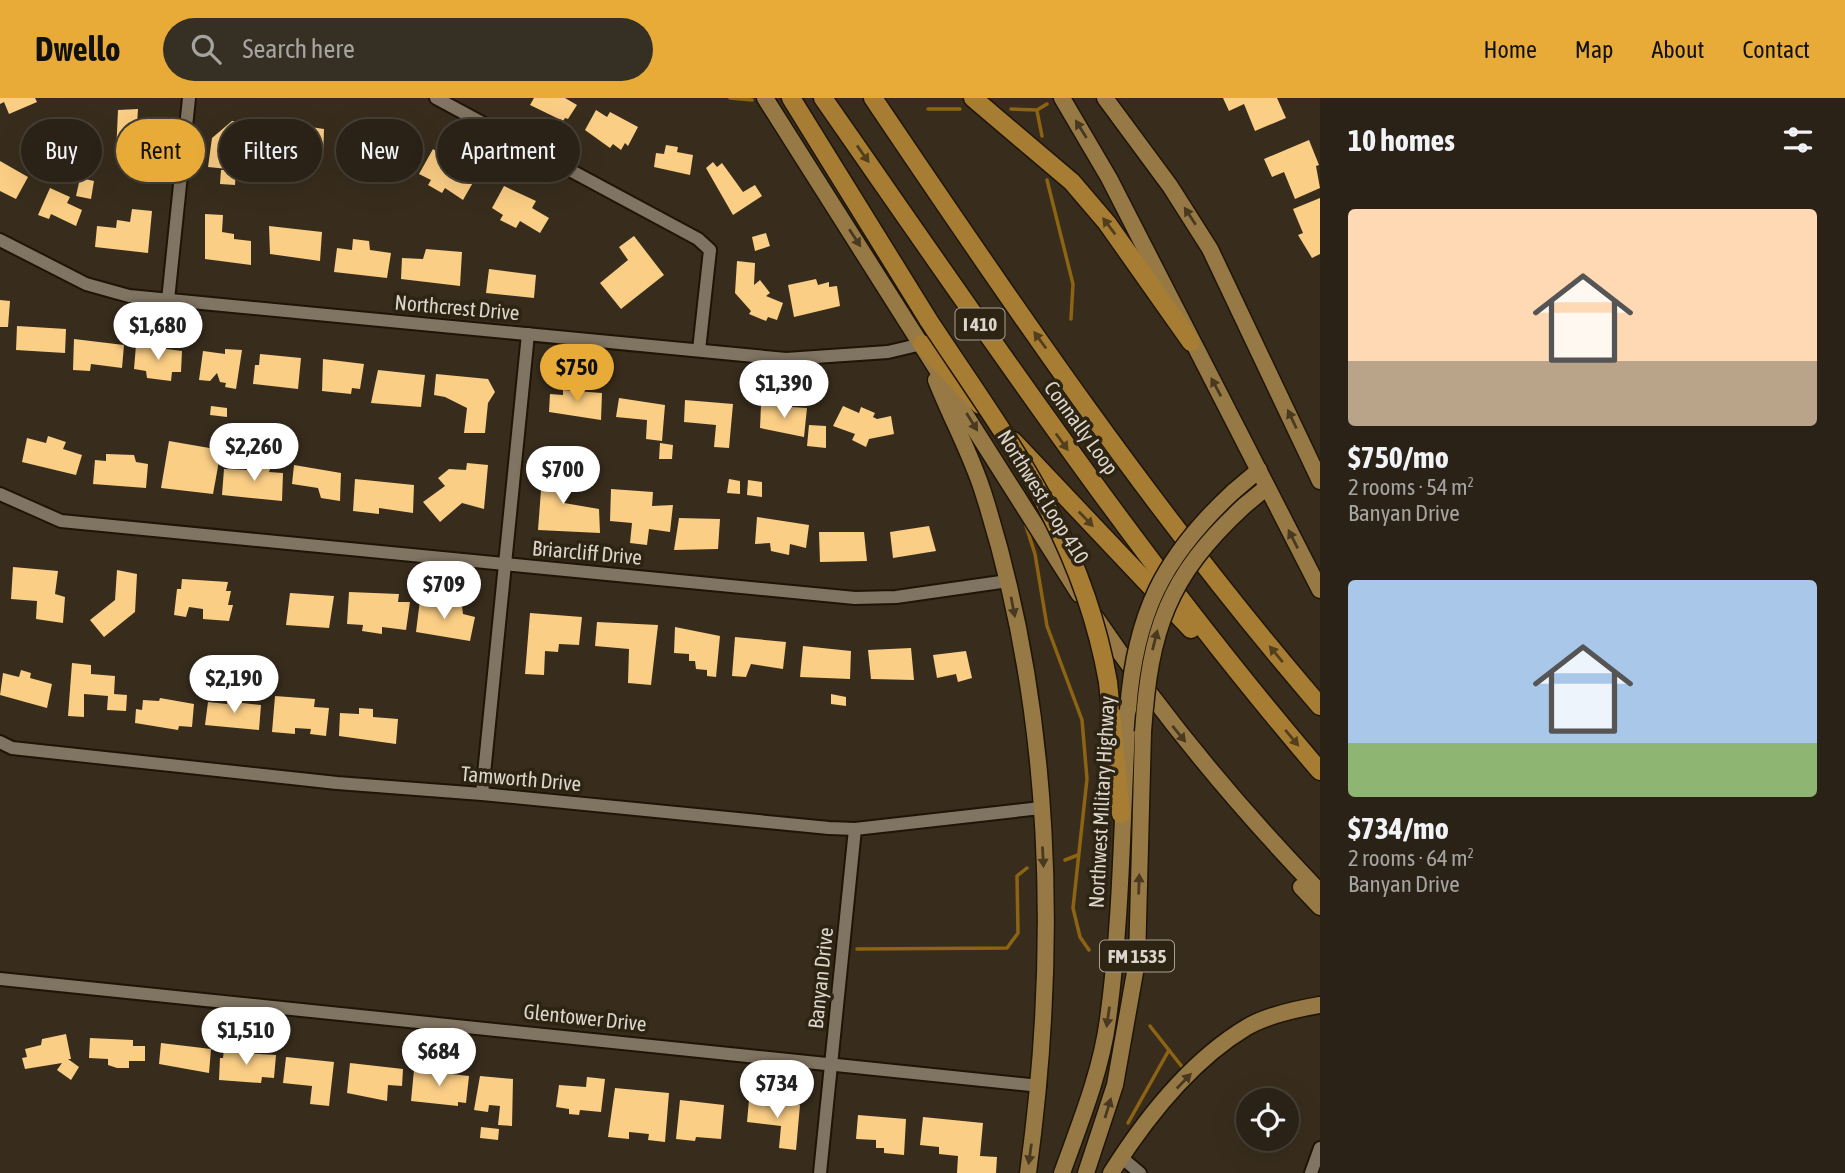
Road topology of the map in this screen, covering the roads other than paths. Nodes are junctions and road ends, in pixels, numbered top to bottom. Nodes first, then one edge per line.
1 (189, 98) edge
2 (436, 98) edge
3 (765, 98) edge
4 (791, 98) edge
5 (823, 98) edge
6 (873, 98) edge
7 (973, 98) edge
8 (1062, 98) edge
9 (1105, 98) edge
10 (0, 240) edge
11 (168, 300) junction
12 (528, 334) junction
13 (1191, 342) junction
14 (922, 344) junction
15 (699, 351) junction
16 (1259, 470) junction
17 (1320, 481) edge
18 (1267, 487) junction
19 (0, 494) edge
20 (506, 565) junction
21 (1008, 581) junction
22 (1320, 590) edge
23 (1264, 705) junction
24 (1320, 706) edge
25 (0, 742) edge
26 (1320, 771) edge
27 (482, 794) junction
28 (1041, 808) junction
29 (1121, 814) junction
30 (855, 829) junction
31 (1261, 831) junction
32 (1320, 892) edge
33 (1320, 908) edge
34 (0, 979) edge
35 (1320, 1005) edge
36 (832, 1063) junction
37 (1040, 1086) junction
38 (1320, 1147) edge
39 (1121, 1157) junction
40 (820, 1173) edge
41 (1028, 1173) edge
42 (1062, 1173) edge
43 (1086, 1173) edge
44 (1111, 1173) edge
45 (1140, 1173) edge
46 (1311, 1173) edge

1 - 11 street
2 - 15 street
3 -> 14 main road, Northwest Loop 410
4 - 29 highway, bridge
5 -> 23 highway, Connally Loop / I 410
24 -> 6 highway, Connally Loop / I 410
13 -> 7 highway
13 -> 8 main road
17 -> 9 main road
10 - 11 street, Northcrest Drive
11 - 12 street, Northcrest Drive
12 - 15 street, Northcrest Drive
12 - 20 street
16 -> 13 main road
14 - 15 street, Northcrest Drive
14 - 21 main road
14 -> 23 highway
14 -> 31 main road, Northwest Loop 410
16 - 18 main road
16 - 29 main road, Northwest Military Highway / FM 1535, bridge
22 -> 18 main road
43 -> 18 main road, Northwest Military Highway / FM 1535, bridge
19 - 20 street, Briarcliff Drive
20 - 21 street, Briarcliff Drive
20 - 27 street
21 -> 28 main road
23 -> 26 highway, Connally Loop / I 410
25 - 27 street, Tamworth Drive
27 - 30 street, Tamworth Drive
28 - 30 street, Tamworth Drive
28 -> 37 main road
29 -> 42 main road, Northwest Military Highway / FM 1535
30 - 36 street, Banyan Drive
31 - 32 main road, Northwest Loop 410
31 - 33 main road
34 - 36 street, Glentower Drive
39 -> 35 main road
36 - 37 street, Glentower Drive
36 - 40 street, Banyan Drive
37 -> 41 main road
38 - 46 street
39 - 44 main road
39 - 45 street

